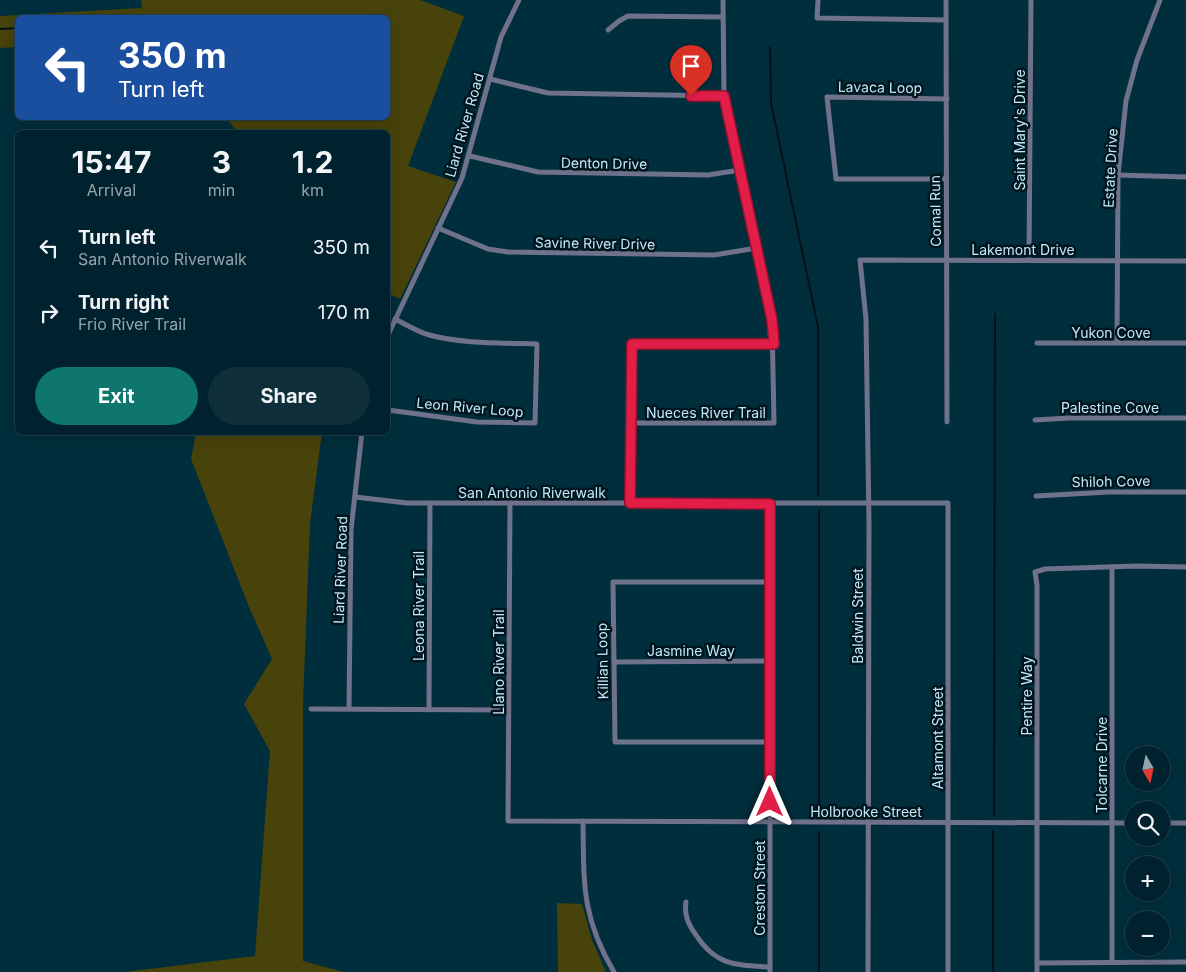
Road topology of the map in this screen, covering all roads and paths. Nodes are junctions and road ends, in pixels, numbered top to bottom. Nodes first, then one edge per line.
1 (519, 0) edge
2 (723, 0) edge
3 (818, 0) edge
4 (946, 0) edge
5 (1032, 0) edge
6 (1160, 0) edge
7 (723, 17) junction
8 (946, 20) junction
9 (608, 30) dead end
10 (490, 79) junction
11 (724, 96) junction
12 (947, 99) junction
13 (470, 156) junction
14 (740, 170) junction
15 (1118, 175) junction
16 (1186, 177) edge
17 (946, 179) junction
18 (438, 228) junction
19 (756, 248) junction
20 (860, 260) joint
21 (947, 260) junction
22 (1030, 260) junction
23 (1119, 260) junction
24 (1186, 261) edge
25 (395, 319) junction
26 (390, 330) edge
27 (1117, 342) junction
28 (1037, 343) dead end
29 (1186, 343) edge
30 (774, 344) junction
31 (390, 410) edge
32 (1186, 418) edge
33 (1035, 420) dead end
34 (947, 422) dead end
35 (630, 423) junction
36 (362, 435) edge
37 (1186, 492) edge
38 (1036, 496) dead end
39 (355, 497) junction
40 (430, 503) junction
41 (630, 503) junction
42 (869, 503) junction
43 (948, 503) joint
44 (510, 504) junction
45 (770, 504) junction
46 (1112, 567) junction
47 (1186, 567) edge
48 (770, 582) junction
49 (769, 661) junction
50 (614, 662) junction
51 (311, 709) dead end
52 (349, 709) junction
53 (429, 710) junction
54 (508, 710) junction
55 (770, 742) junction
56 (508, 821) joint
57 (583, 821) junction
58 (770, 822) junction
59 (868, 822) junction
60 (948, 822) junction
61 (1038, 822) junction
62 (1113, 823) junction
63 (1125, 823) edge
64 (1170, 823) edge
65 (1186, 823) edge
66 (686, 902) dead end
67 (1038, 962) junction
68 (1112, 962) junction
69 (1186, 962) edge
70 (770, 969) edge
71 (614, 972) edge
72 (868, 972) edge
73 (948, 972) edge
74 (1037, 972) edge

1 - 10 street, Liard River Road
2 - 7 street, Nueces River Trail
3 - 8 street
4 - 8 street, Comal Run
5 - 22 street, Saint Mary's Drive
6 - 15 street, Estate Drive
7 - 9 street
7 - 11 street, Nueces River Trail
8 - 12 street, Comal Run
10 - 11 street
10 - 13 street, Liard River Road
11 - 14 street, Nueces River Trail
12 - 17 street, Comal Run
12 - 17 street, Lavaca Loop
13 - 14 street, Denton Drive
13 - 18 street, Liard River Road
14 - 19 street, Nueces River Trail
15 - 16 street
15 - 23 street, Estate Drive
17 - 21 street, Comal Run
18 - 19 street, Savine River Drive
18 - 25 street, Liard River Road
19 - 30 street, Nueces River Trail
20 - 21 street, Lakemont Drive
20 - 42 street, Baldwin Street
21 - 22 street, Lakemont Drive
21 - 34 street, Comal Run
22 - 23 street, Lakemont Drive
23 - 24 street, Lakemont Drive
23 - 27 street, Estate Drive
25 - 26 street, Liard River Road
25 - 31 street, Leon River Loop
27 - 28 street, Yukon Cove
27 - 29 street, Yukon Cove
30 - 35 street
30 - 35 street, Nueces River Trail
32 - 33 street, Palestine Cove
35 - 41 street
36 - 39 street, Liard River Road
37 - 38 street, Shiloh Cove
39 - 40 street, San Antonio Riverwalk
39 - 52 street, Liard River Road
40 - 44 street, San Antonio Riverwalk
40 - 53 street, Leona River Trail
41 - 44 street, San Antonio Riverwalk
41 - 45 street, San Antonio Riverwalk
42 - 43 street, San Antonio Riverwalk
42 - 45 street, San Antonio Riverwalk
42 - 59 street, Baldwin Street
43 - 60 street, Altamont Street
44 - 54 street, Llano River Trail
45 - 48 street, Creston Street
46 - 47 street, Pentire Way
46 - 61 street, Pentire Way
46 - 62 street, Tolcarne Drive
48 - 49 street, Creston Street
48 - 50 street, Killian Loop
49 - 50 street, Jasmine Way
49 - 55 street, Creston Street
50 - 55 street, Killian Loop
51 - 52 street
52 - 53 street
53 - 54 street
54 - 56 street, Llano River Trail
55 - 58 street, Creston Street
56 - 57 street, Holbrooke Street
57 - 58 street, Holbrooke Street
57 - 71 street
58 - 59 street, Holbrooke Street
58 - 70 street, Creston Street
59 - 60 street, Holbrooke Street
59 - 72 street, Baldwin Street
60 - 61 street, Holbrooke Street
60 - 73 street, Altamont Street
61 - 62 street, Holbrooke Street
61 - 67 street, Pentire Way
62 - 63 street, Holbrooke Street
62 - 68 street, Tolcarne Drive
64 - 65 street
66 - 70 street
67 - 68 street
67 - 74 street, Pentire Way
68 - 69 street

